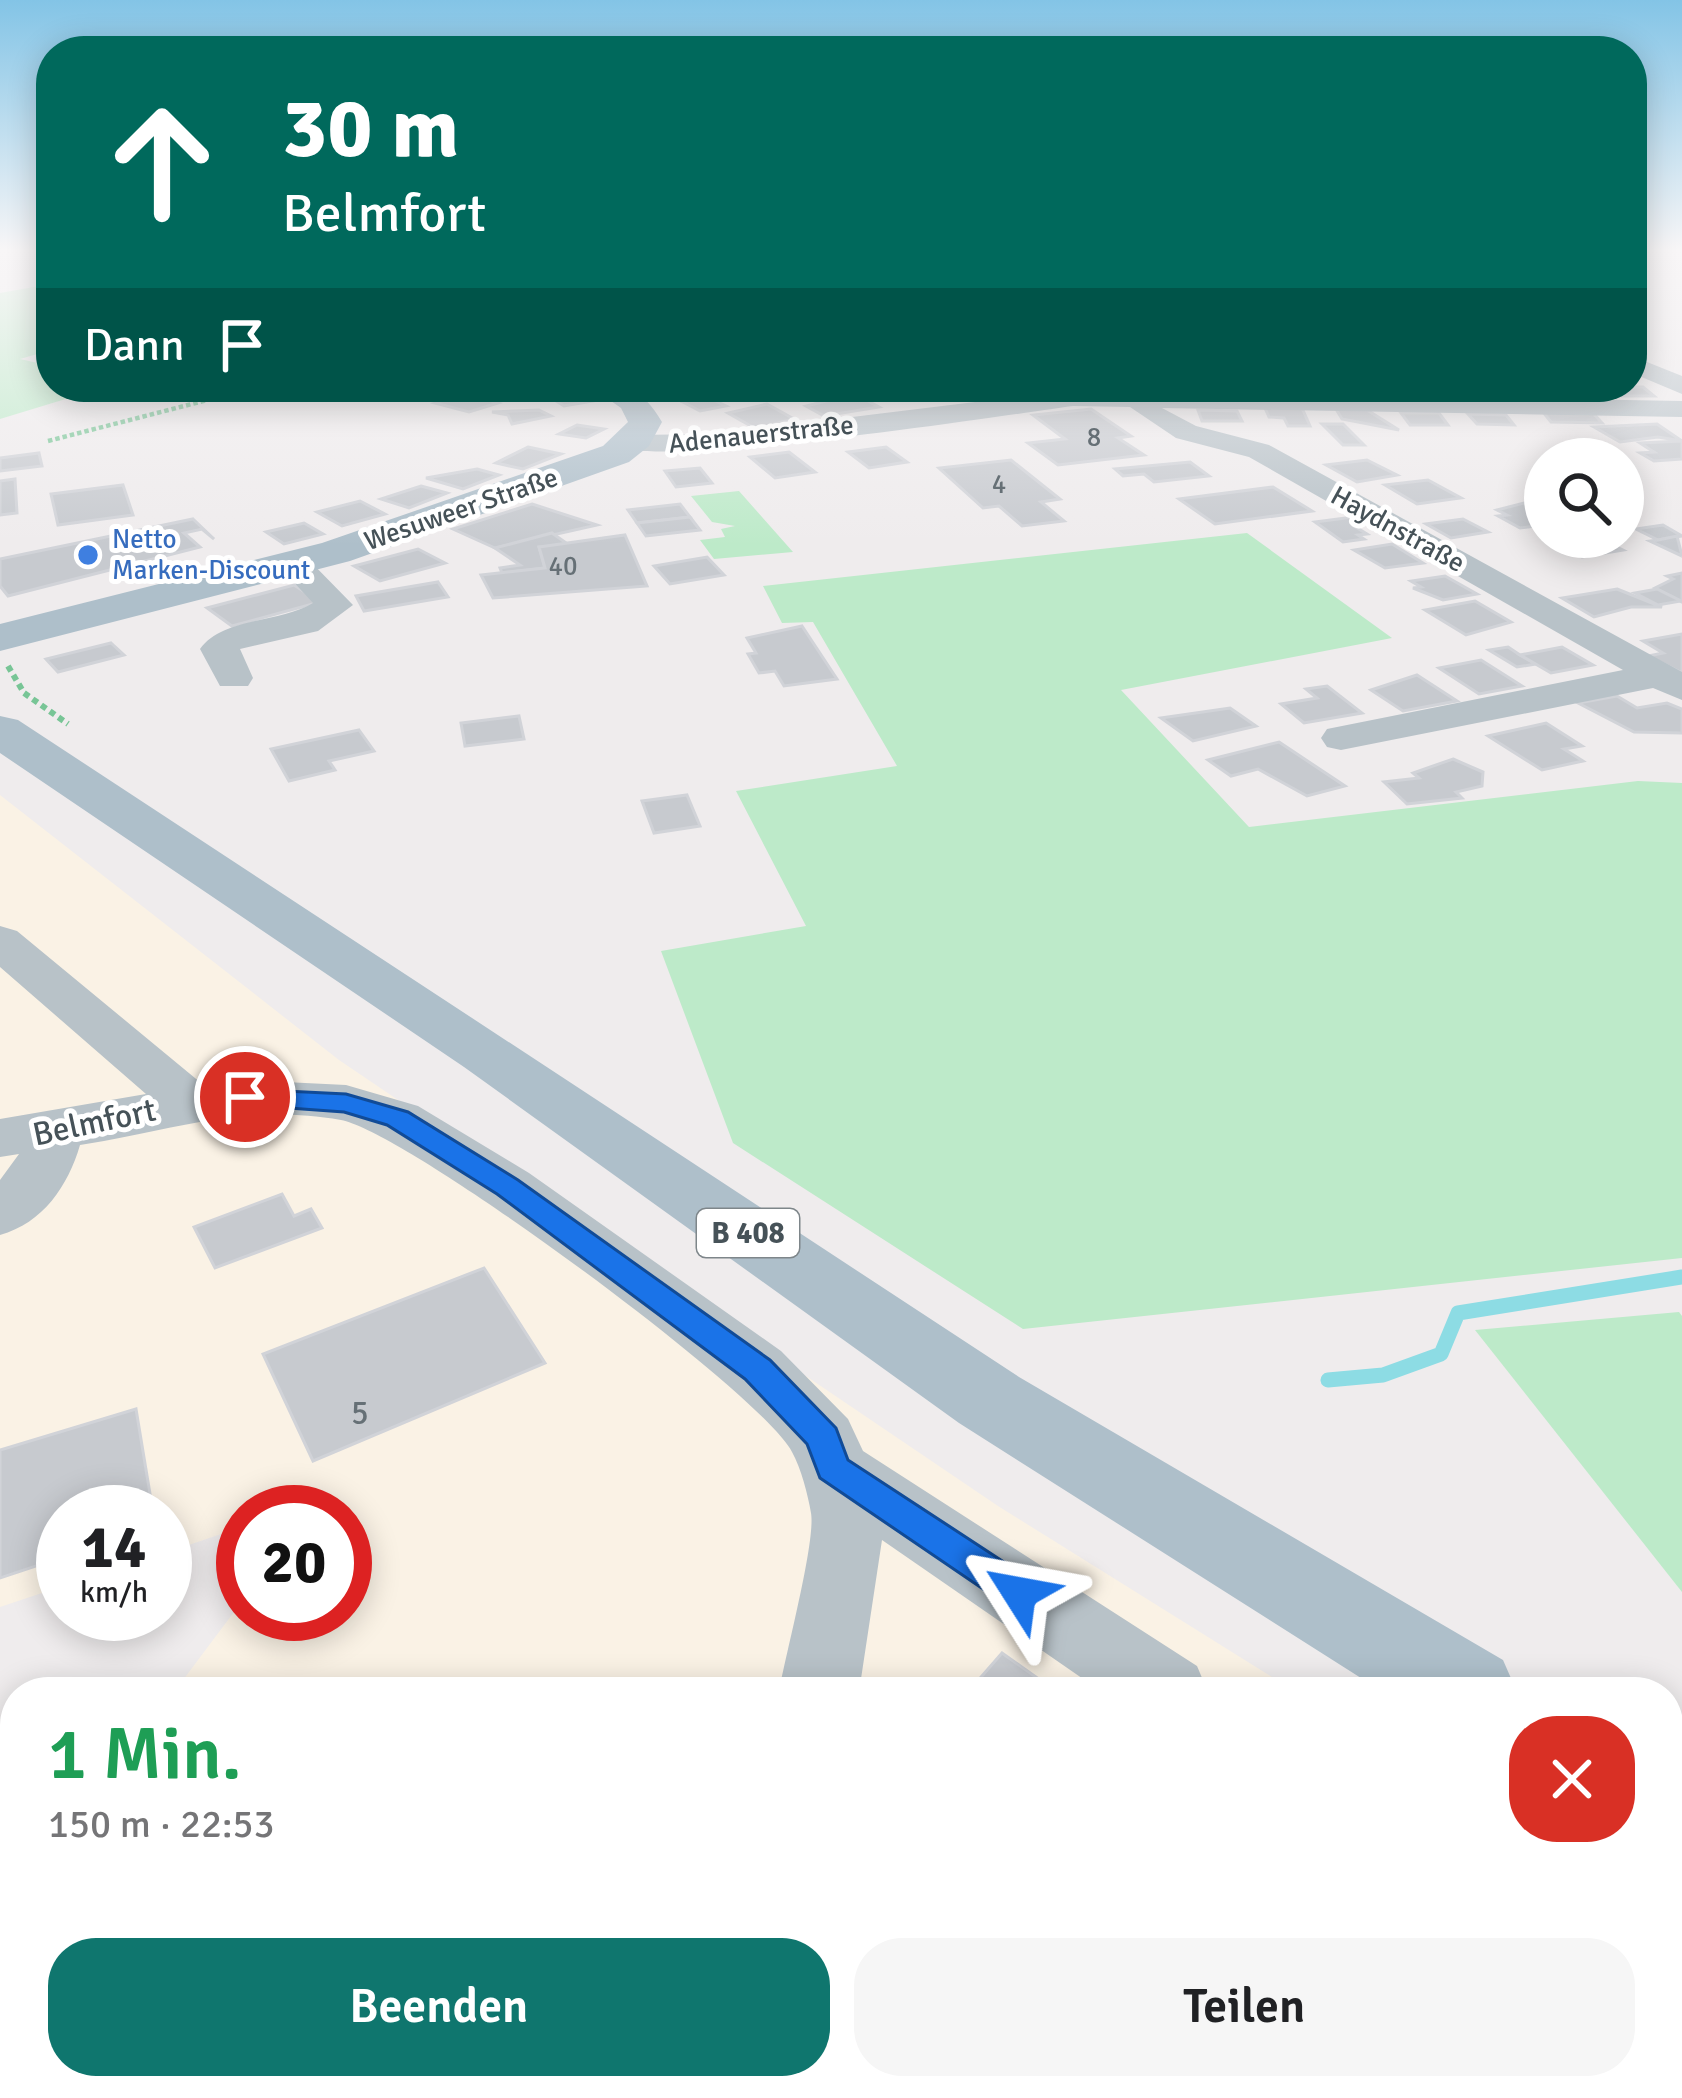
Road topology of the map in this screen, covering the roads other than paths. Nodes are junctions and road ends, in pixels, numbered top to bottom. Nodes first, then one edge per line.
1 (1647, 371) edge
2 (1682, 386) edge
3 (628, 402) edge
4 (908, 402) edge
5 (1004, 402) edge
6 (1138, 402) edge
7 (1472, 402) edge
8 (1682, 409) edge
9 (933, 413) junction
10 (631, 444) junction
11 (293, 563) junction
12 (28, 628) edge
13 (0, 654) edge
14 (235, 678) dead end
15 (1670, 681) edge
16 (0, 731) edge
17 (1340, 738) dead end
18 (0, 940) edge
19 (190, 1102) junction
20 (28, 1135) edge
21 (0, 1214) edge
22 (833, 1468) junction
23 (822, 1677) edge
24 (1146, 1677) edge
25 (1443, 1677) edge

1 - 2 street
3 - 10 main road
4 - 9 street
5 - 9 street, Adenauerstraße
6 - 15 street, Haydnstraße
7 - 8 street, Adenauerstraße
9 - 10 street, Adenauerstraße
10 - 11 main road, Wesuweer Straße
11 - 12 main road, Wesuweer Straße
11 - 14 street
12 - 13 main road, Wesuweer Straße
15 - 17 street, Haydnstraße
16 - 25 main road, B 408
18 - 19 street
19 - 20 street, Belmfort
19 - 22 street, Belmfort
20 - 21 street
22 - 23 street, Belmfort
22 - 24 street

